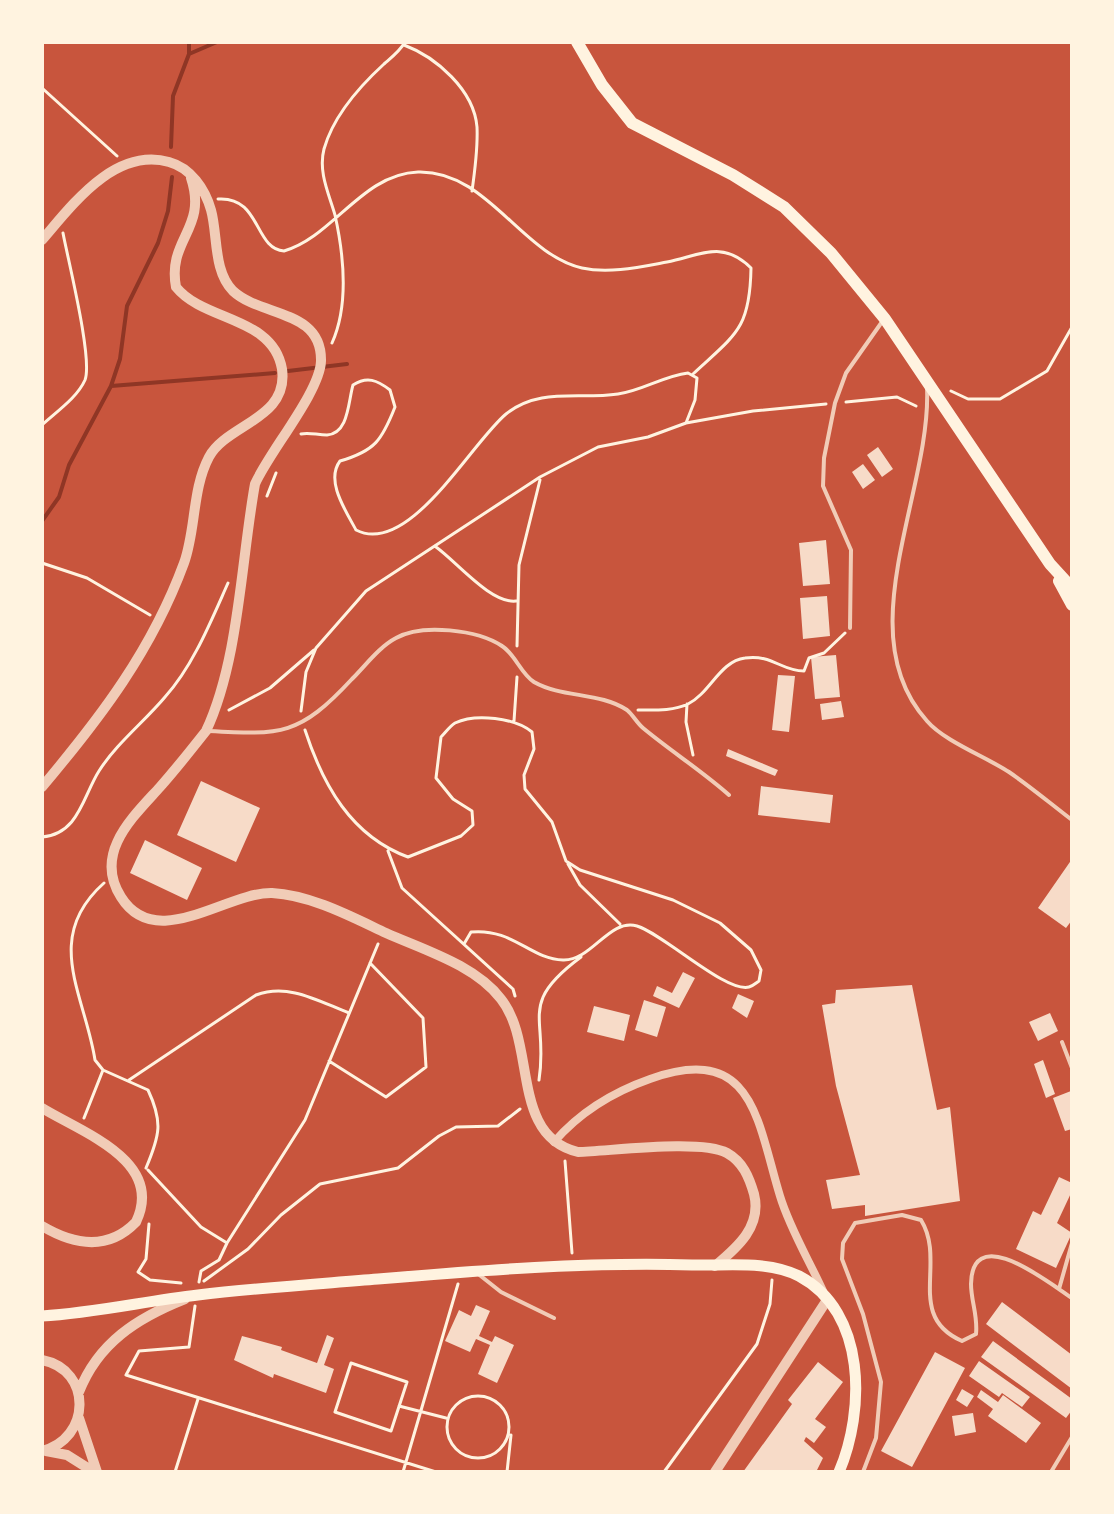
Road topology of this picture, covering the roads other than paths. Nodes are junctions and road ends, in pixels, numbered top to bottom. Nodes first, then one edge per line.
1 (577, 42) edge
2 (189, 173) junction
3 (42, 240) edge
4 (885, 319) junction
5 (926, 381) junction
6 (1050, 564) junction
7 (1072, 588) edge
8 (1072, 605) edge
9 (850, 628) road end
10 (206, 731) junction
11 (42, 787) edge
12 (729, 795) dead end
13 (1072, 820) edge
14 (1062, 1042) dead end
15 (1072, 1068) edge
16 (42, 1108) edge
17 (559, 1146) junction
18 (42, 1226) edge
19 (1072, 1243) edge
20 (715, 1266) junction
21 (474, 1271) junction
22 (1059, 1289) junction
23 (197, 1295) junction
24 (1072, 1298) edge
25 (827, 1300) junction
26 (42, 1316) edge
27 (554, 1318) dead end
28 (42, 1360) edge
29 (79, 1392) junction
30 (79, 1418) junction
31 (1072, 1437) edge
32 (44, 1451) edge
33 (96, 1472) edge
34 (715, 1472) edge
35 (839, 1472) edge
36 (863, 1472) edge
37 (1051, 1472) edge

1 - 4 main road
2 - 3 street
2 - 10 street
2 - 11 street
4 - 5 main road
4 - 9 lane
5 - 6 main road
5 - 13 lane
6 - 7 main road
6 - 8 main road
10 - 12 lane
10 - 17 street
14 - 15 lane
16 - 18 street
17 - 20 street
17 - 25 street
19 - 22 lane
20 - 21 main road
20 - 25 main road
21 - 23 main road
21 - 27 lane
22 - 24 lane
22 - 36 lane
23 - 26 main road
23 - 29 street
25 - 34 street
25 - 35 main road
28 - 29 street
29 - 30 street
30 - 32 street
30 - 33 street
31 - 37 lane
32 - 33 street

